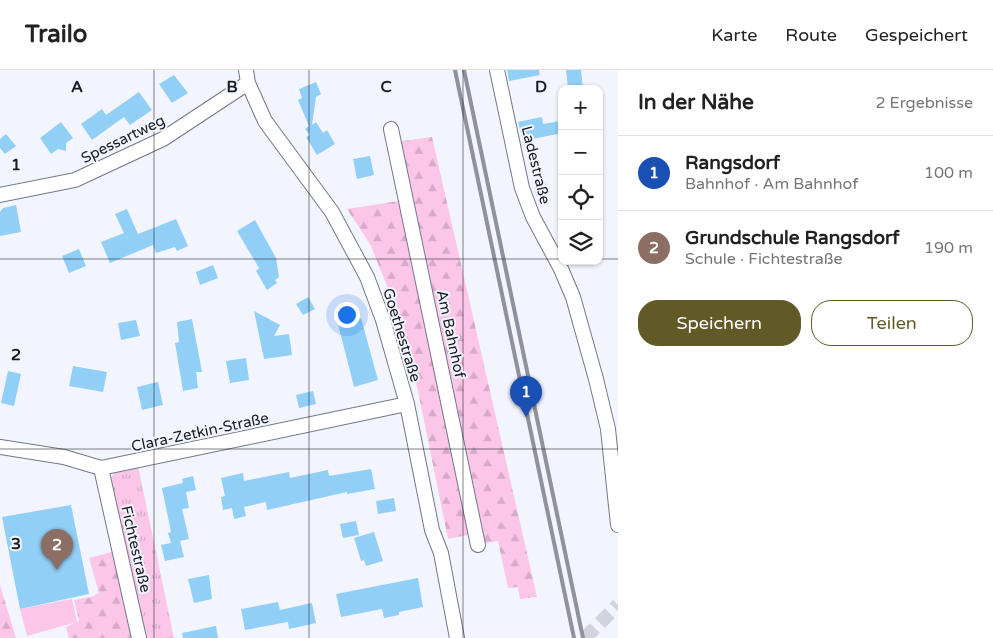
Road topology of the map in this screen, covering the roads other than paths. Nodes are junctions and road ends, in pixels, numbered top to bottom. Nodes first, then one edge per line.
1 (497, 70) edge
2 (247, 77) edge
3 (391, 130) dead end
4 (0, 195) edge
5 (407, 404) junction
6 (0, 447) edge
7 (101, 468) junction
8 (618, 525) edge
9 (478, 546) dead end
10 (139, 638) edge
11 (457, 638) edge

1 - 8 street, Ladestraße
2 - 4 street, Spessartweg
2 - 5 street, Goethestraße
3 - 9 street, Am Bahnhof
5 - 7 street, Clara-Zetkin-Straße
5 - 11 street, Goethestraße
6 - 7 street, Clara-Zetkin-Straße
7 - 10 street, Fichtestraße

